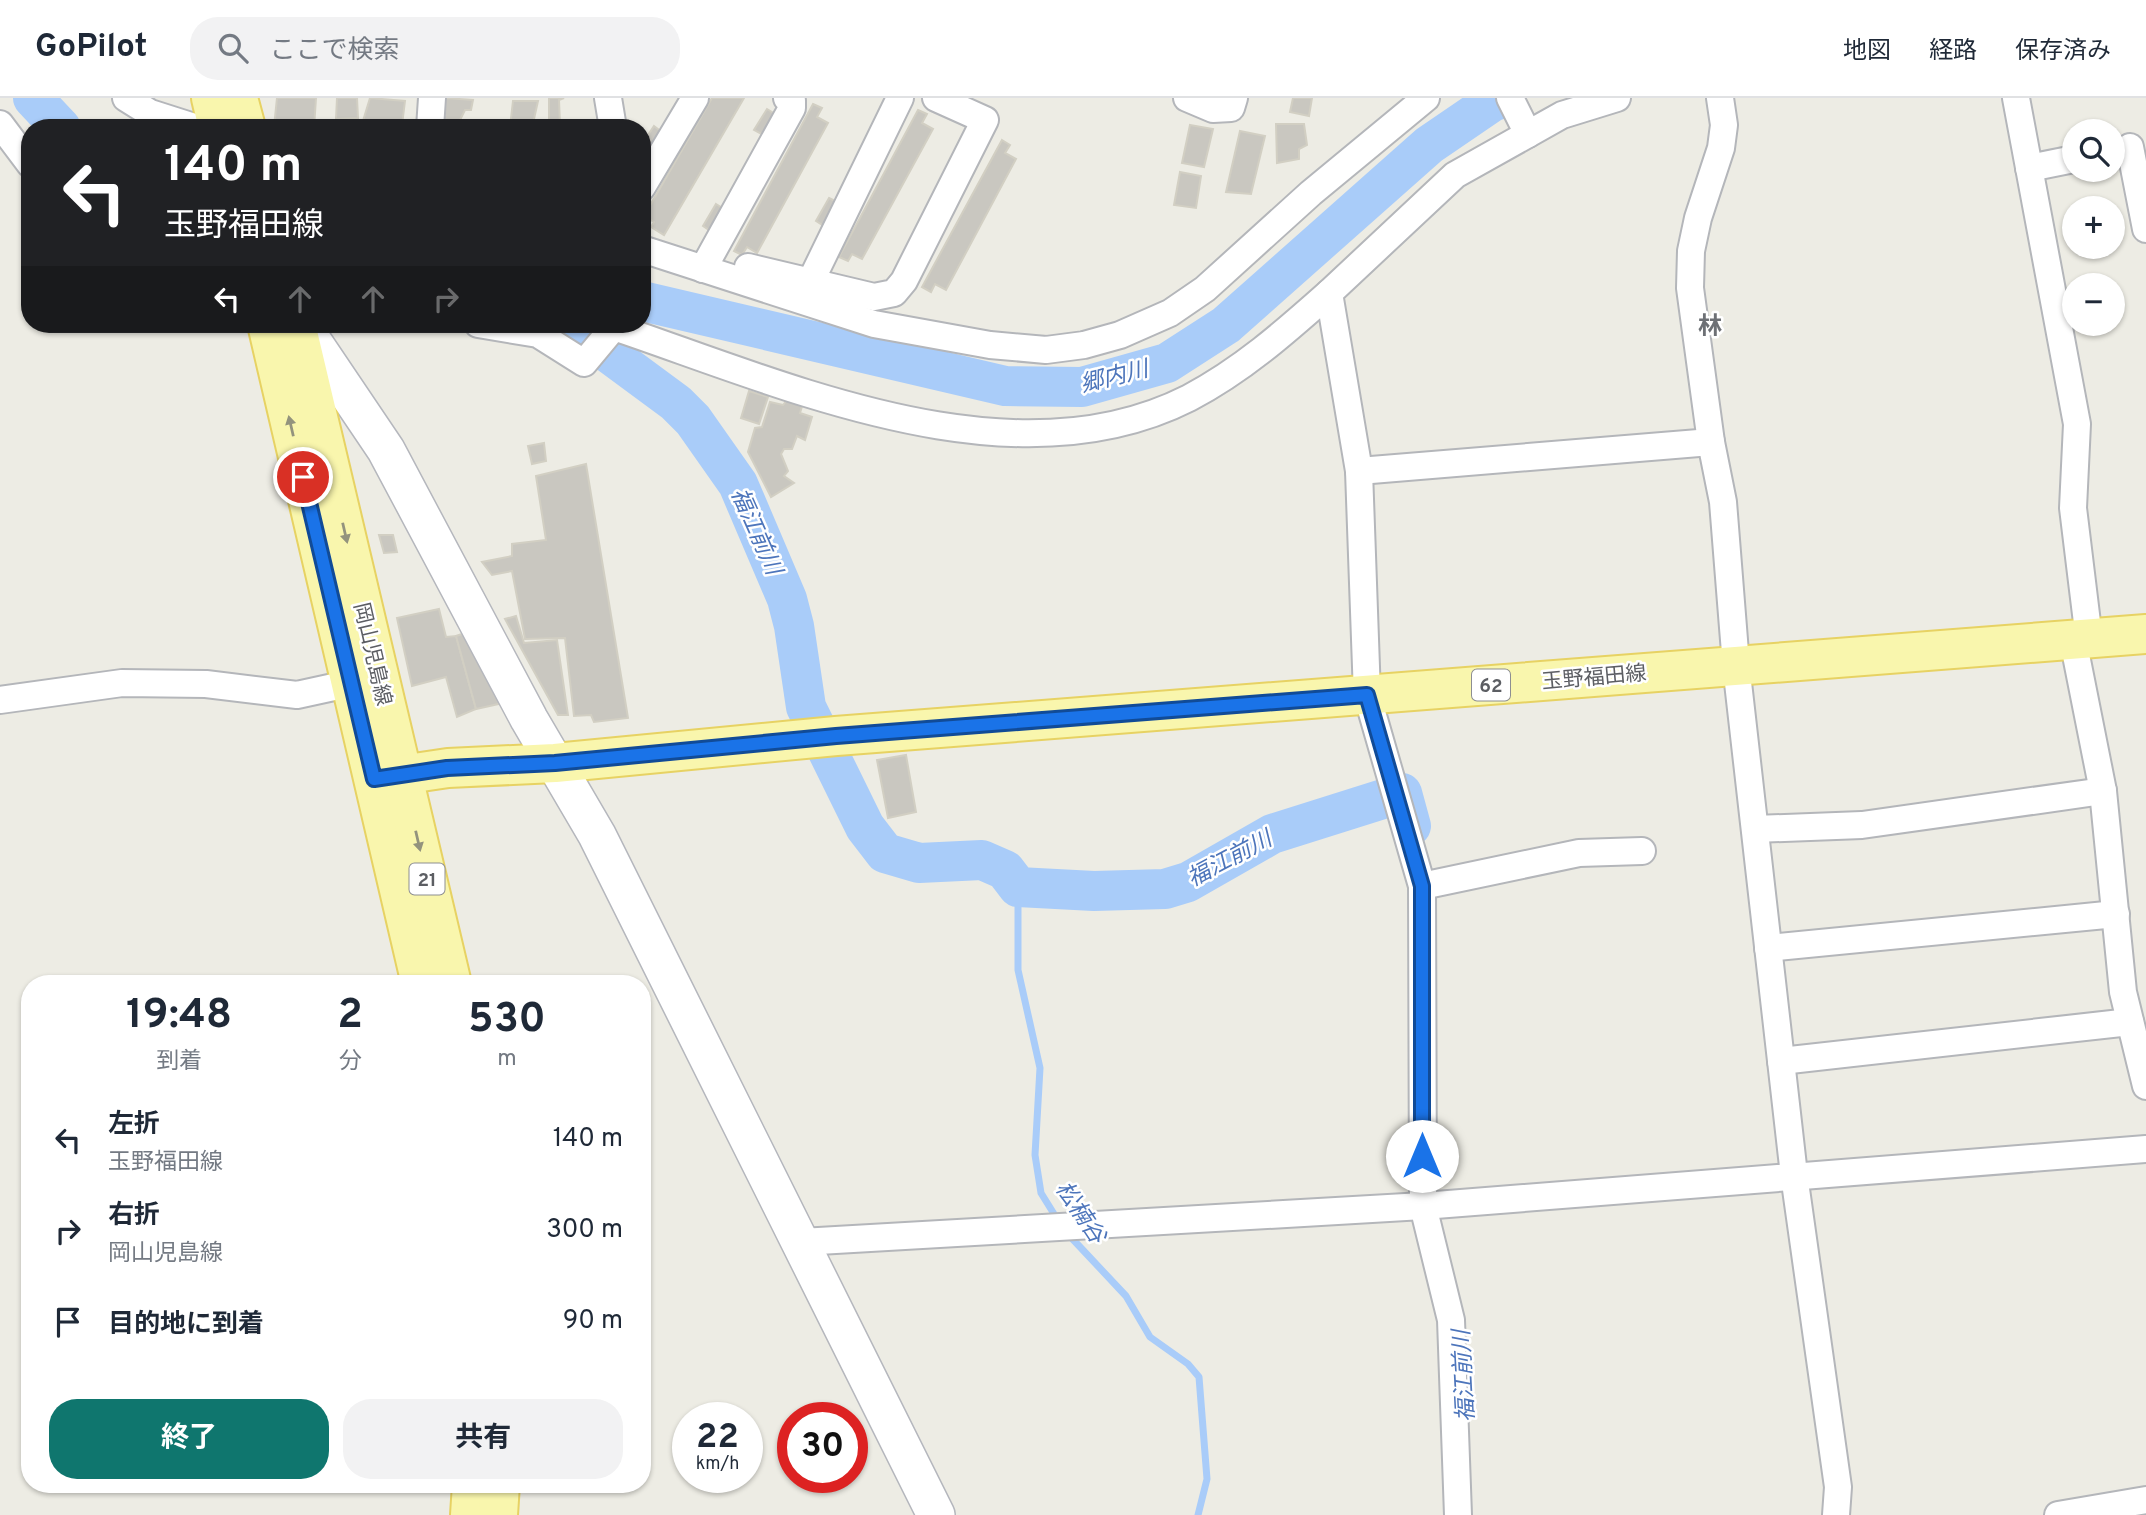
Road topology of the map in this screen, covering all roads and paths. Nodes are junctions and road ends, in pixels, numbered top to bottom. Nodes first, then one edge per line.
1 (126, 98) edge
2 (211, 98) edge
3 (238, 98) edge
4 (432, 98) edge
5 (608, 98) edge
6 (695, 98) edge
7 (787, 98) edge
8 (900, 98) edge
9 (936, 98) edge
10 (1187, 98) edge
11 (1234, 98) edge
12 (1426, 98) edge
13 (1510, 98) edge
14 (1617, 98) edge
15 (1720, 98) edge
16 (2016, 98) edge
17 (169, 119) edge
18 (216, 119) edge
19 (244, 119) edge
20 (431, 119) edge
21 (612, 119) edge
22 (0, 124) edge
23 (1526, 131) junction
24 (2129, 147) edge
25 (21, 152) edge
26 (2062, 161) edge
27 (2029, 168) junction
28 (651, 172) edge
29 (2146, 229) edge
30 (651, 240) edge
31 (651, 251) edge
32 (706, 263) junction
33 (805, 292) junction
34 (1329, 293) junction
35 (270, 333) edge
36 (300, 333) edge
37 (306, 333) edge
38 (532, 333) edge
39 (609, 333) edge
40 (632, 333) edge
41 (1711, 442) junction
42 (326, 449) junction
43 (386, 450) junction
44 (1359, 471) junction
45 (347, 603) junction
46 (2146, 634) edge
47 (2081, 640) junction
48 (1736, 665) junction
49 (352, 684) junction
50 (1367, 695) junction
51 (0, 700) edge
52 (555, 763) junction
53 (388, 777) junction
54 (2103, 791) junction
55 (1755, 829) junction
56 (1642, 852) dead end
57 (1422, 886) junction
58 (2116, 914) junction
59 (1768, 948) junction
60 (420, 975) edge
61 (449, 975) edge
62 (2130, 1022) junction
63 (1781, 1061) junction
64 (2146, 1086) edge
65 (2146, 1149) edge
66 (1794, 1175) junction
67 (1423, 1206) junction
68 (801, 1242) junction
69 (471, 1493) edge
70 (499, 1493) edge
71 (2146, 1500) edge
72 (470, 1515) edge
73 (498, 1515) edge
74 (936, 1515) edge
75 (1458, 1515) edge
76 (1836, 1515) edge
77 (2058, 1515) edge

1 - 17 street
2 - 18 main road
3 - 19 main road
4 - 20 street
5 - 21 street
6 - 28 street
7 - 32 street
8 - 33 street
9 - 33 street
10 - 11 street
12 - 33 street
13 - 23 street
14 - 23 street
15 - 41 street
16 - 27 street
22 - 25 street
23 - 34 street
24 - 29 street
26 - 27 street
27 - 47 street
30 - 32 street
31 - 32 street
32 - 33 street
34 - 40 street
34 - 44 street
45 -> 35 main road, 岡山児島線 / 21
36 - 42 main road, 岡山児島線 / 21
37 - 43 street
38 - 39 street
41 - 44 street
41 - 48 street
42 - 43 street
42 -> 45 main road, 岡山児島線 / 21
43 - 52 street
44 - 50 street
45 - 49 main road, 岡山児島線 / 21
45 - 53 main road, 岡山児島線 / 21
46 - 47 main road, 玉野福田線 / 62
47 - 48 main road, 玉野福田線 / 62
47 - 54 street
48 - 50 main road, 玉野福田線 / 62
48 - 55 street
49 - 51 street
49 - 53 main road, 岡山児島線 / 21
50 - 52 main road, 玉野福田線 / 62
50 - 57 street
52 - 53 main road, 玉野福田線 / 62
52 - 68 street
53 - 60 main road, 岡山児島線 / 21
53 -> 61 main road, 岡山児島線 / 21
54 - 55 street
54 - 58 street
55 - 59 street
56 - 57 street
57 - 67 street
58 - 59 street
58 - 62 street
59 - 63 street
62 - 63 street
62 - 64 street
63 - 66 street
65 - 66 street
66 - 67 street
66 - 76 street
67 - 68 street
67 - 75 street
68 - 74 street
69 - 72 main road
70 - 73 main road
71 - 77 street

